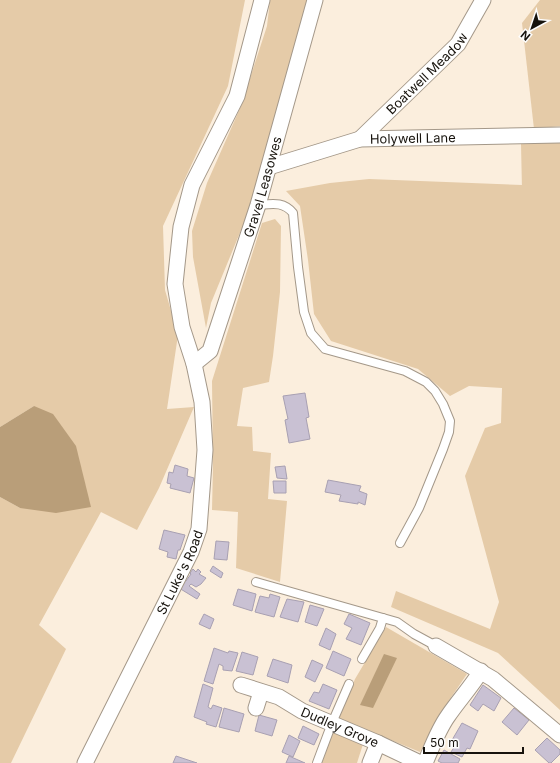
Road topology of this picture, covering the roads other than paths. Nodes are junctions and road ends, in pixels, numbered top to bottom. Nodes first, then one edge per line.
1 (262, 0) edge
2 (314, 0) edge
3 (483, 0) edge
4 (560, 135) edge
5 (360, 139) junction
6 (269, 167) junction
7 (258, 205) junction
8 (194, 364) junction
9 (400, 543) dead end
10 (256, 582) dead end
11 (383, 618) junction
12 (436, 646) joint
13 (362, 659) dead end
14 (481, 671) junction
15 (349, 684) dead end
16 (241, 685) dead end
17 (261, 692) junction
18 (256, 708) dead end
19 (332, 723) junction
20 (560, 736) edge
21 (378, 743) junction
22 (85, 763) edge
23 (317, 763) edge
24 (370, 763) edge
25 (420, 763) edge
26 (425, 763) edge

1 - 8 street, St Luke's Road
2 - 6 street, Gravel Leasowes
3 - 5 street, Boatwell Meadow
4 - 5 street, Holywell Lane
5 - 6 street, Holywell Lane
6 - 7 street, Gravel Leasowes
7 - 8 street, Gravel Leasowes
7 - 9 lane
8 - 22 street, St Luke's Road
10 - 11 lane
11 - 12 lane
11 - 13 lane
12 - 14 street
14 - 20 street
14 - 26 street
15 - 19 lane
16 - 17 street, Dudley Grove
17 - 18 street
17 - 19 street, Dudley Grove
19 - 21 street, Dudley Grove
19 - 23 lane
21 - 24 street
21 - 25 street, Dudley Grove

